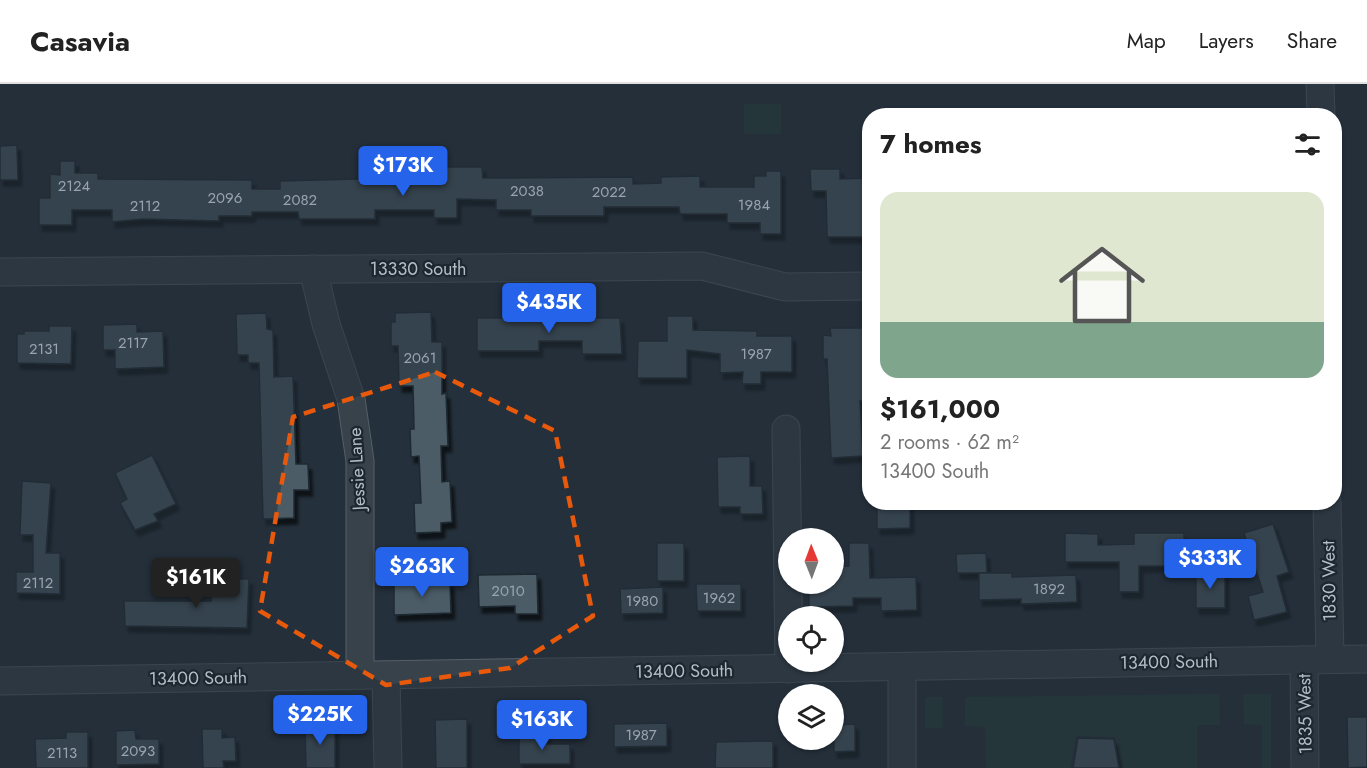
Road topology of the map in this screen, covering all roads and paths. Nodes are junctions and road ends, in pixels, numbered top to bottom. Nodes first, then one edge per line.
1 (1320, 84) edge
2 (1321, 108) edge
3 (313, 269) junction
4 (0, 272) edge
5 (862, 286) edge
6 (786, 429) dead end
7 (1326, 510) edge
8 (788, 606) edge
9 (1367, 658) edge
10 (1317, 660) junction
11 (902, 667) junction
12 (844, 668) edge
13 (778, 669) edge
14 (373, 675) junction
15 (0, 681) edge
16 (388, 768) edge
17 (902, 768) edge
18 (1305, 768) edge

1 - 2 street
3 - 4 street, 13330 South
3 - 5 street, 13330 South
3 - 14 street, Jessie Lane
6 - 8 street
7 - 10 street, 1830 West
9 - 10 street, 13400 South
10 - 11 street, 13400 South
10 - 18 street, 1835 West
11 - 12 street, 13400 South
11 - 17 street
13 - 14 street, 13400 South
14 - 15 street, 13400 South
14 - 16 street, Jessie Lane

